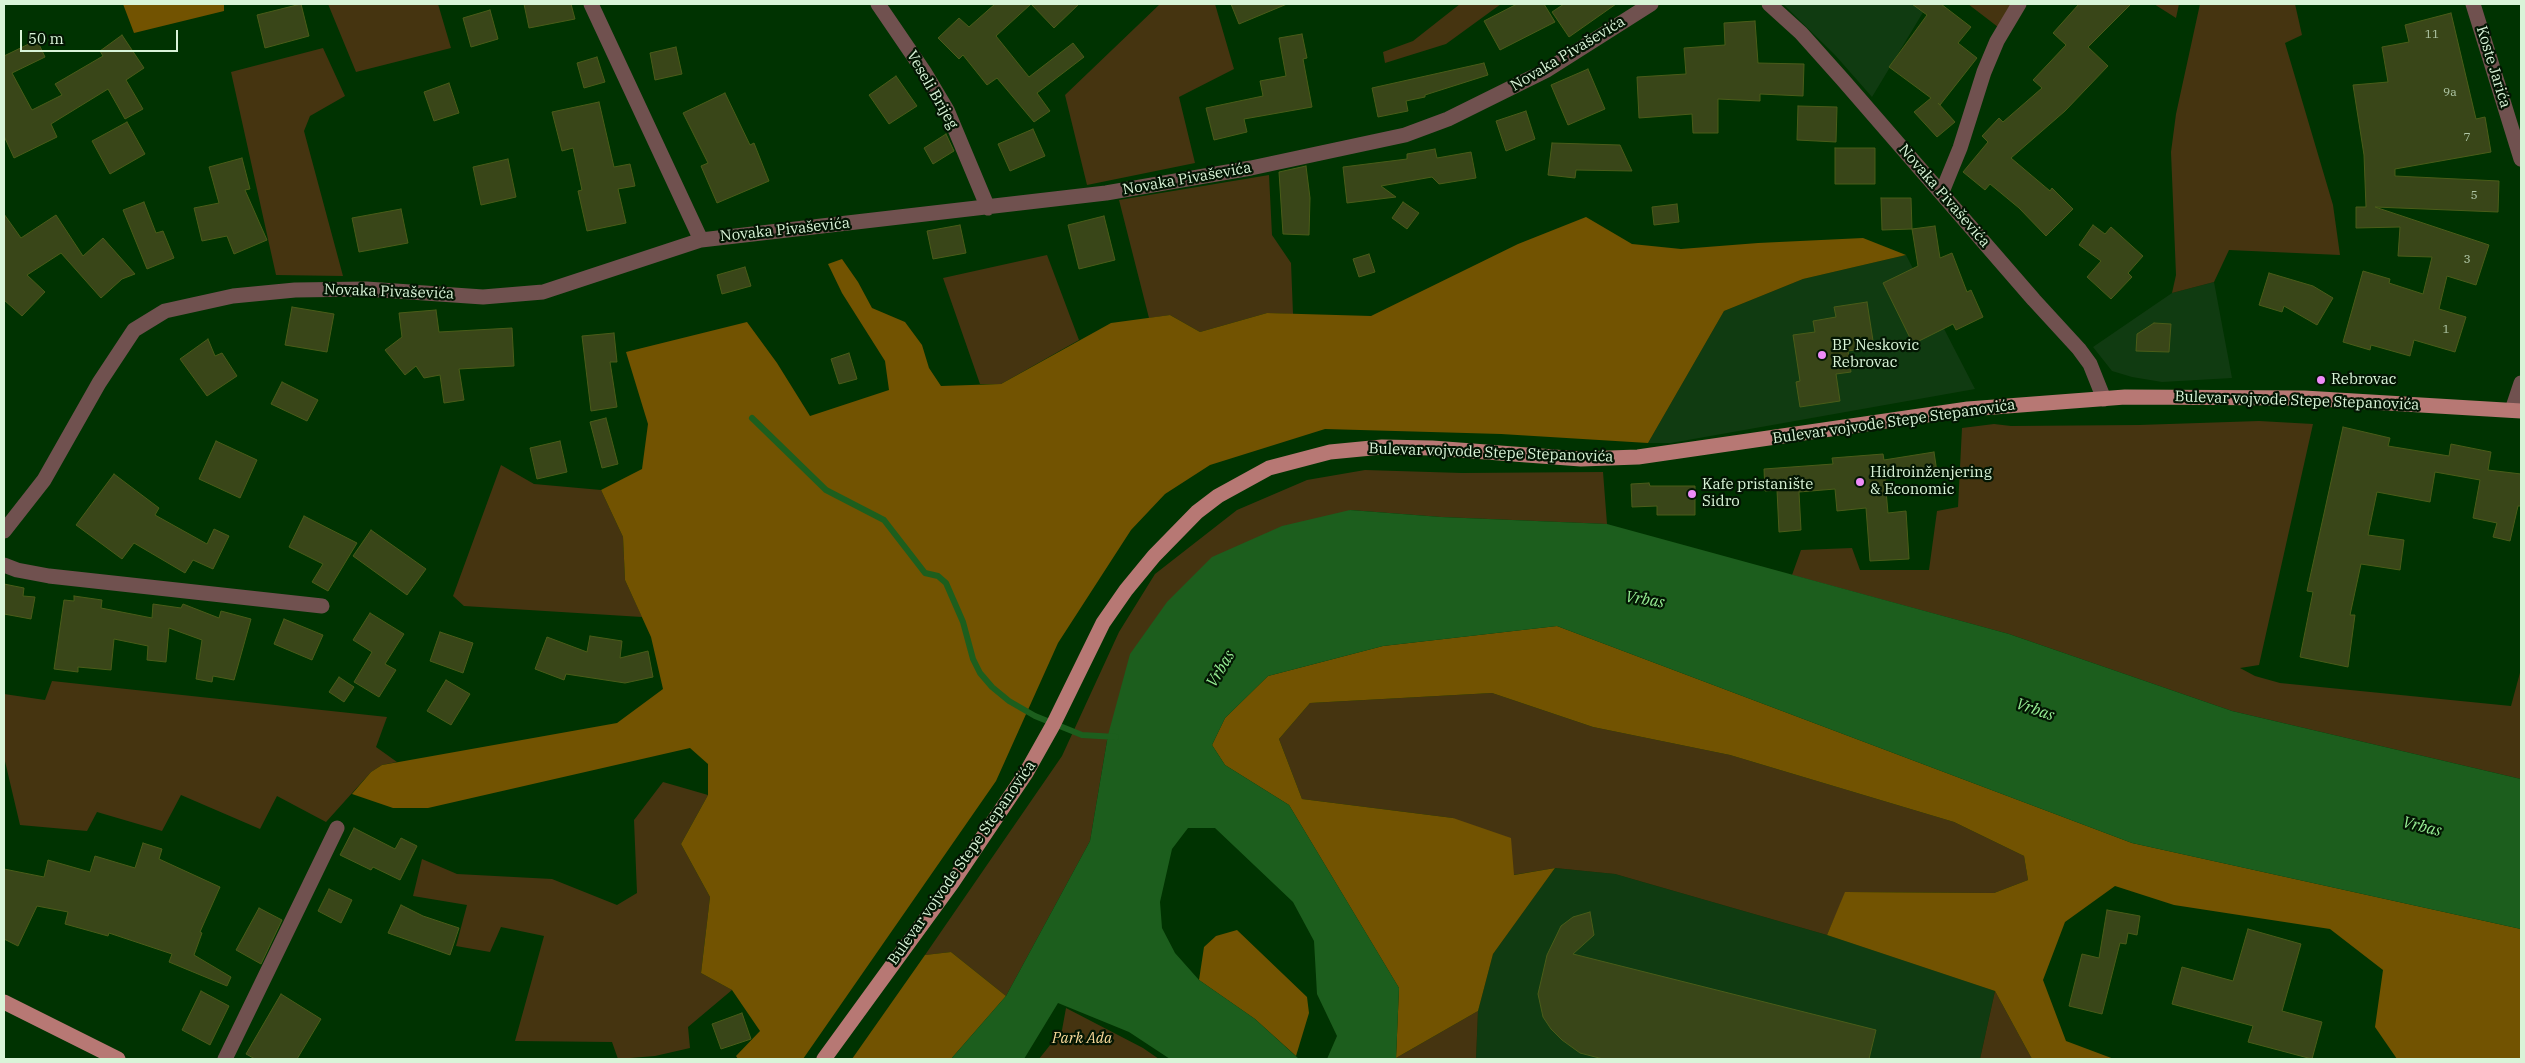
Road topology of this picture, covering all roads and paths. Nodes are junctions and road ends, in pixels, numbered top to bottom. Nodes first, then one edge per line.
1 (591, 4) edge
2 (878, 4) edge
3 (1651, 4) edge
4 (1769, 4) edge
5 (2019, 4) edge
6 (2473, 4) edge
7 (2521, 159) edge
8 (1942, 192) junction
9 (988, 208) junction
10 (701, 240) junction
11 (2521, 383) edge
12 (2104, 398) junction
13 (2517, 410) edge
14 (4, 531) edge
15 (4, 565) edge
16 (322, 606) dead end
17 (337, 828) dead end
18 (4, 1002) edge
19 (118, 1059) edge
20 (225, 1059) edge
21 (824, 1059) edge

1 - 10 street
2 - 9 street, Veseli Brijeg
3 - 9 street, Novaka Pivaševića
4 - 8 street, Novaka Pivaševića
5 - 8 street
6 - 7 street, Koste Jarića
8 - 12 street, Novaka Pivaševića
9 - 10 street, Novaka Pivaševića
10 - 14 street, Novaka Pivaševića
11 - 13 street
12 - 13 main road, Bulevar vojvode Stepe Stepanovića
12 - 21 main road, Bulevar vojvode Stepe Stepanovića
15 - 16 street
17 - 20 street
18 - 19 main road

